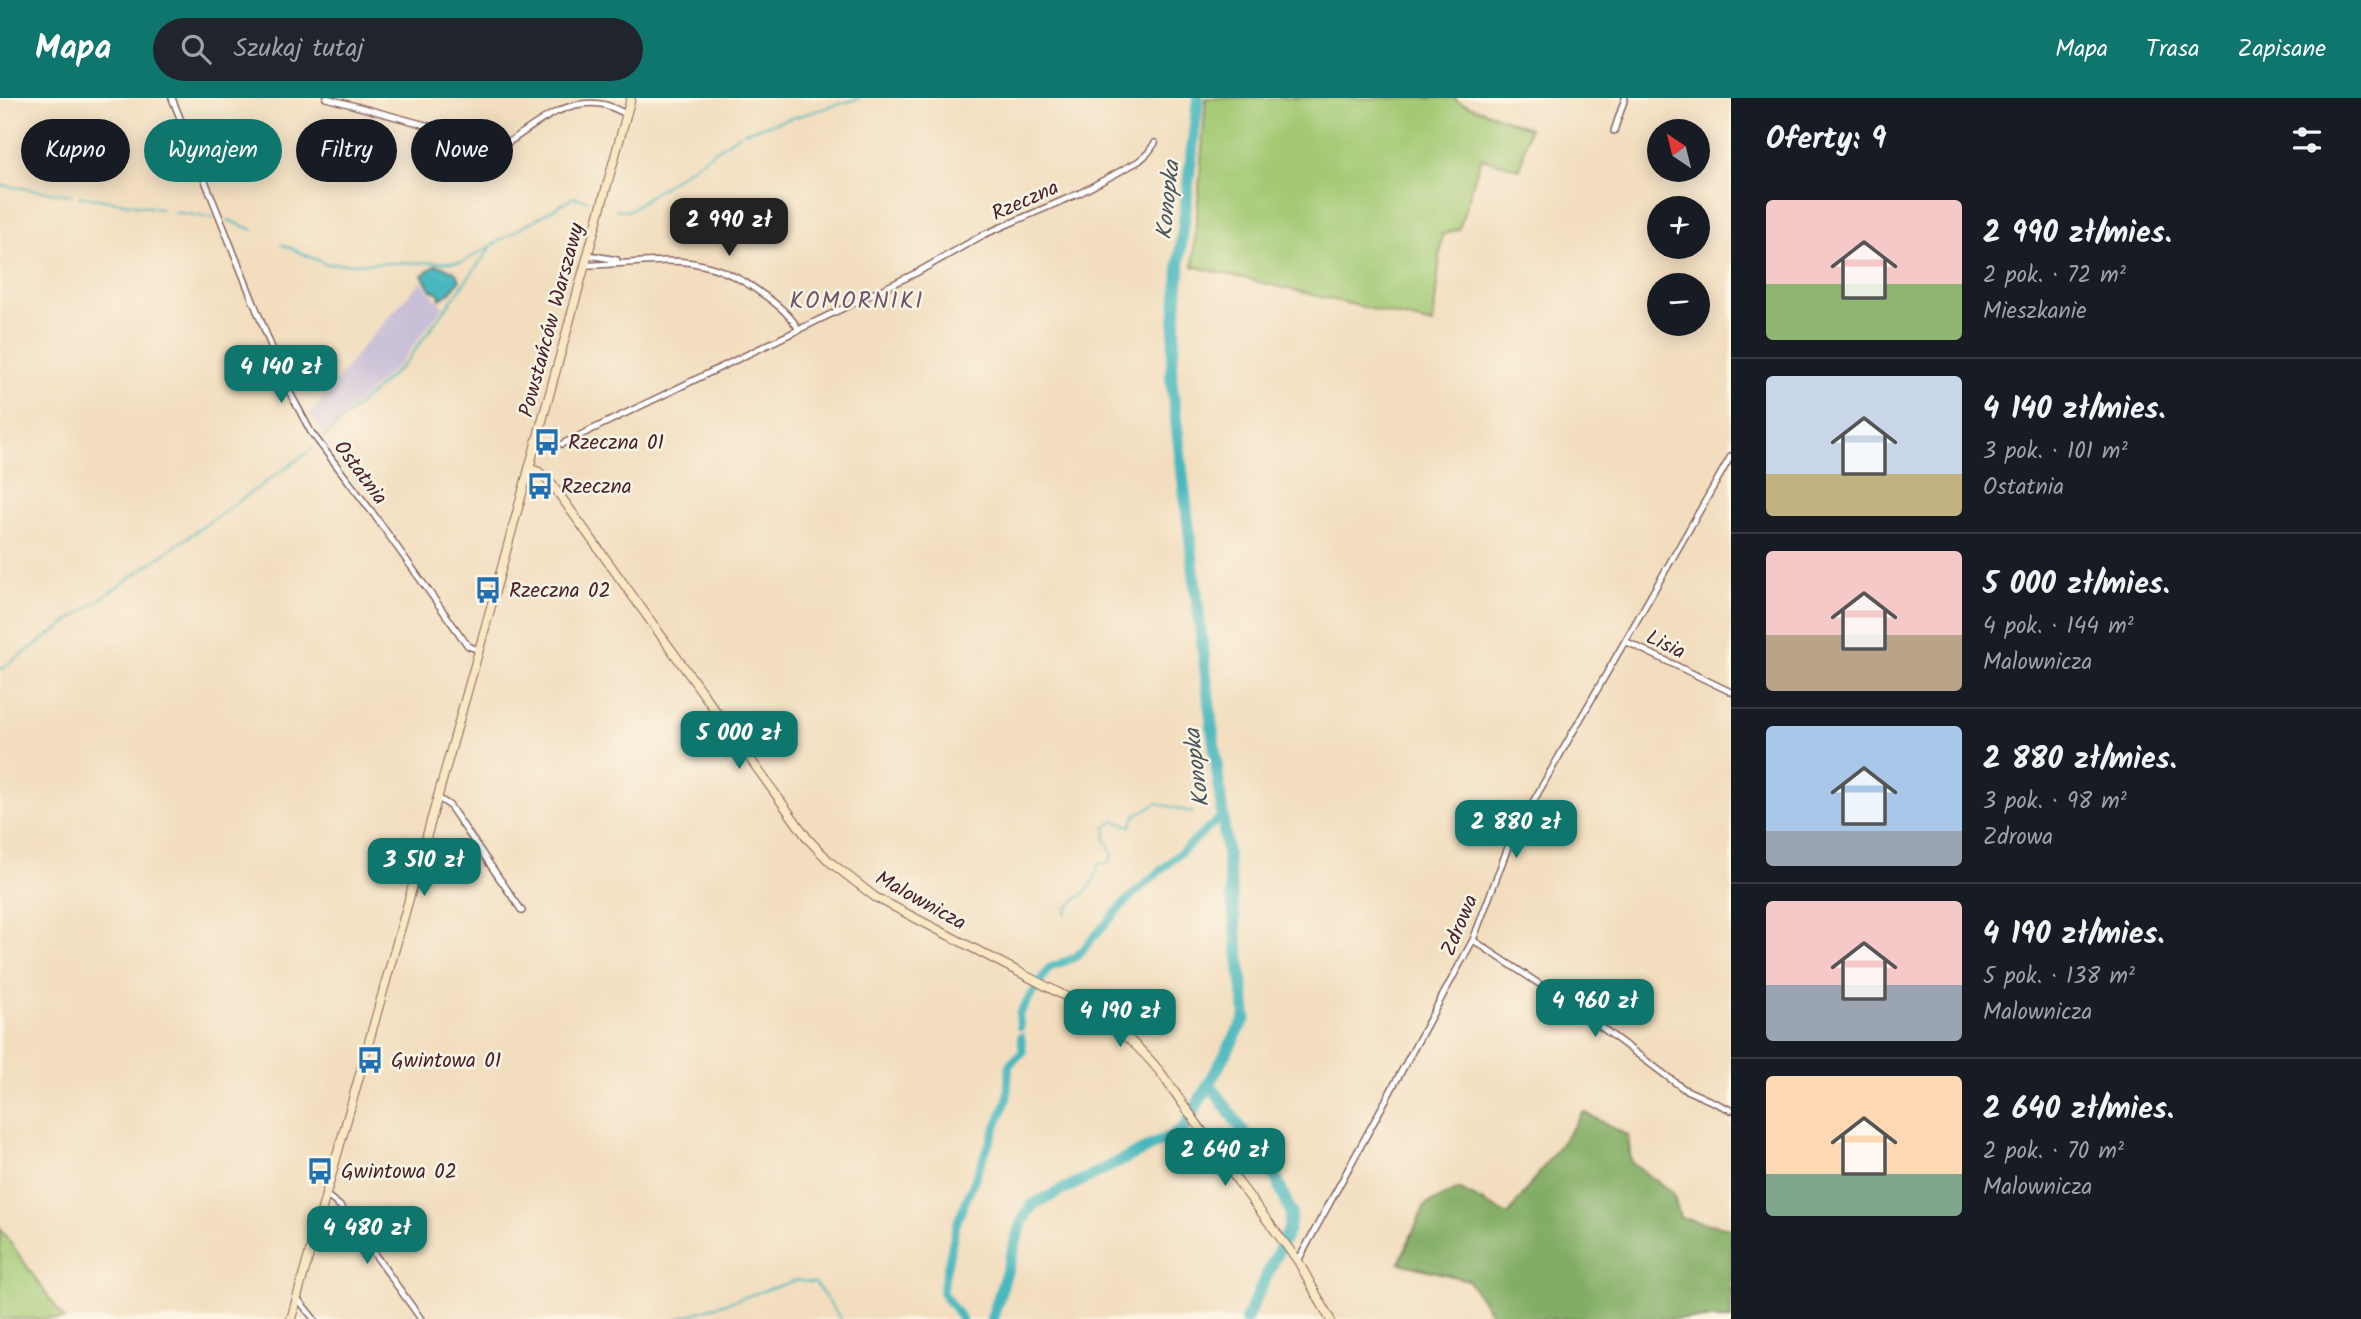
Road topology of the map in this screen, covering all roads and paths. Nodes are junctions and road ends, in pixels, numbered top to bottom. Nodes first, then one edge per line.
1 (172, 98) edge
2 (326, 98) edge
3 (631, 98) edge
4 (1625, 98) edge
5 (627, 114) junction
6 (1614, 131) dead end
7 (1155, 143) dead end
8 (589, 255) junction
9 (624, 261) junction
10 (586, 265) junction
11 (799, 330) junction
12 (562, 444) dead end
13 (1731, 456) edge
14 (529, 468) junction
15 (1625, 641) junction
16 (479, 650) junction
17 (1731, 692) edge
18 (438, 798) junction
19 (522, 911) dead end
20 (1473, 940) junction
21 (1731, 1110) edge
22 (327, 1196) junction
23 (1298, 1261) junction
24 (297, 1298) junction
25 (291, 1319) edge
26 (314, 1319) edge
27 (421, 1319) edge
28 (1330, 1319) edge

1 - 16 street, Ostatnia
2 - 5 street
3 - 5 main road, Powstańców Warszawy
4 - 6 street
5 - 8 main road, Powstańców Warszawy
7 - 11 street, Rzeczna
8 - 9 street
8 - 10 main road, Powstańców Warszawy
9 - 10 street
9 - 11 street
10 - 14 main road, Powstańców Warszawy
11 - 12 street, Rzeczna
13 - 15 street, Zdrowa
14 - 16 main road, Powstańców Warszawy
14 - 23 main road, Malownicza
15 - 17 street, Lisia
15 - 20 street, Zdrowa
16 - 18 main road, Powstańców Warszawy
18 - 19 street
18 - 22 main road, Powstańców Warszawy
20 - 21 street
20 - 23 street, Zdrowa
22 - 24 main road, Powstańców Warszawy
22 - 27 street
23 - 28 main road, Malownicza
24 - 25 main road, Powstańców Warszawy
24 - 26 street

